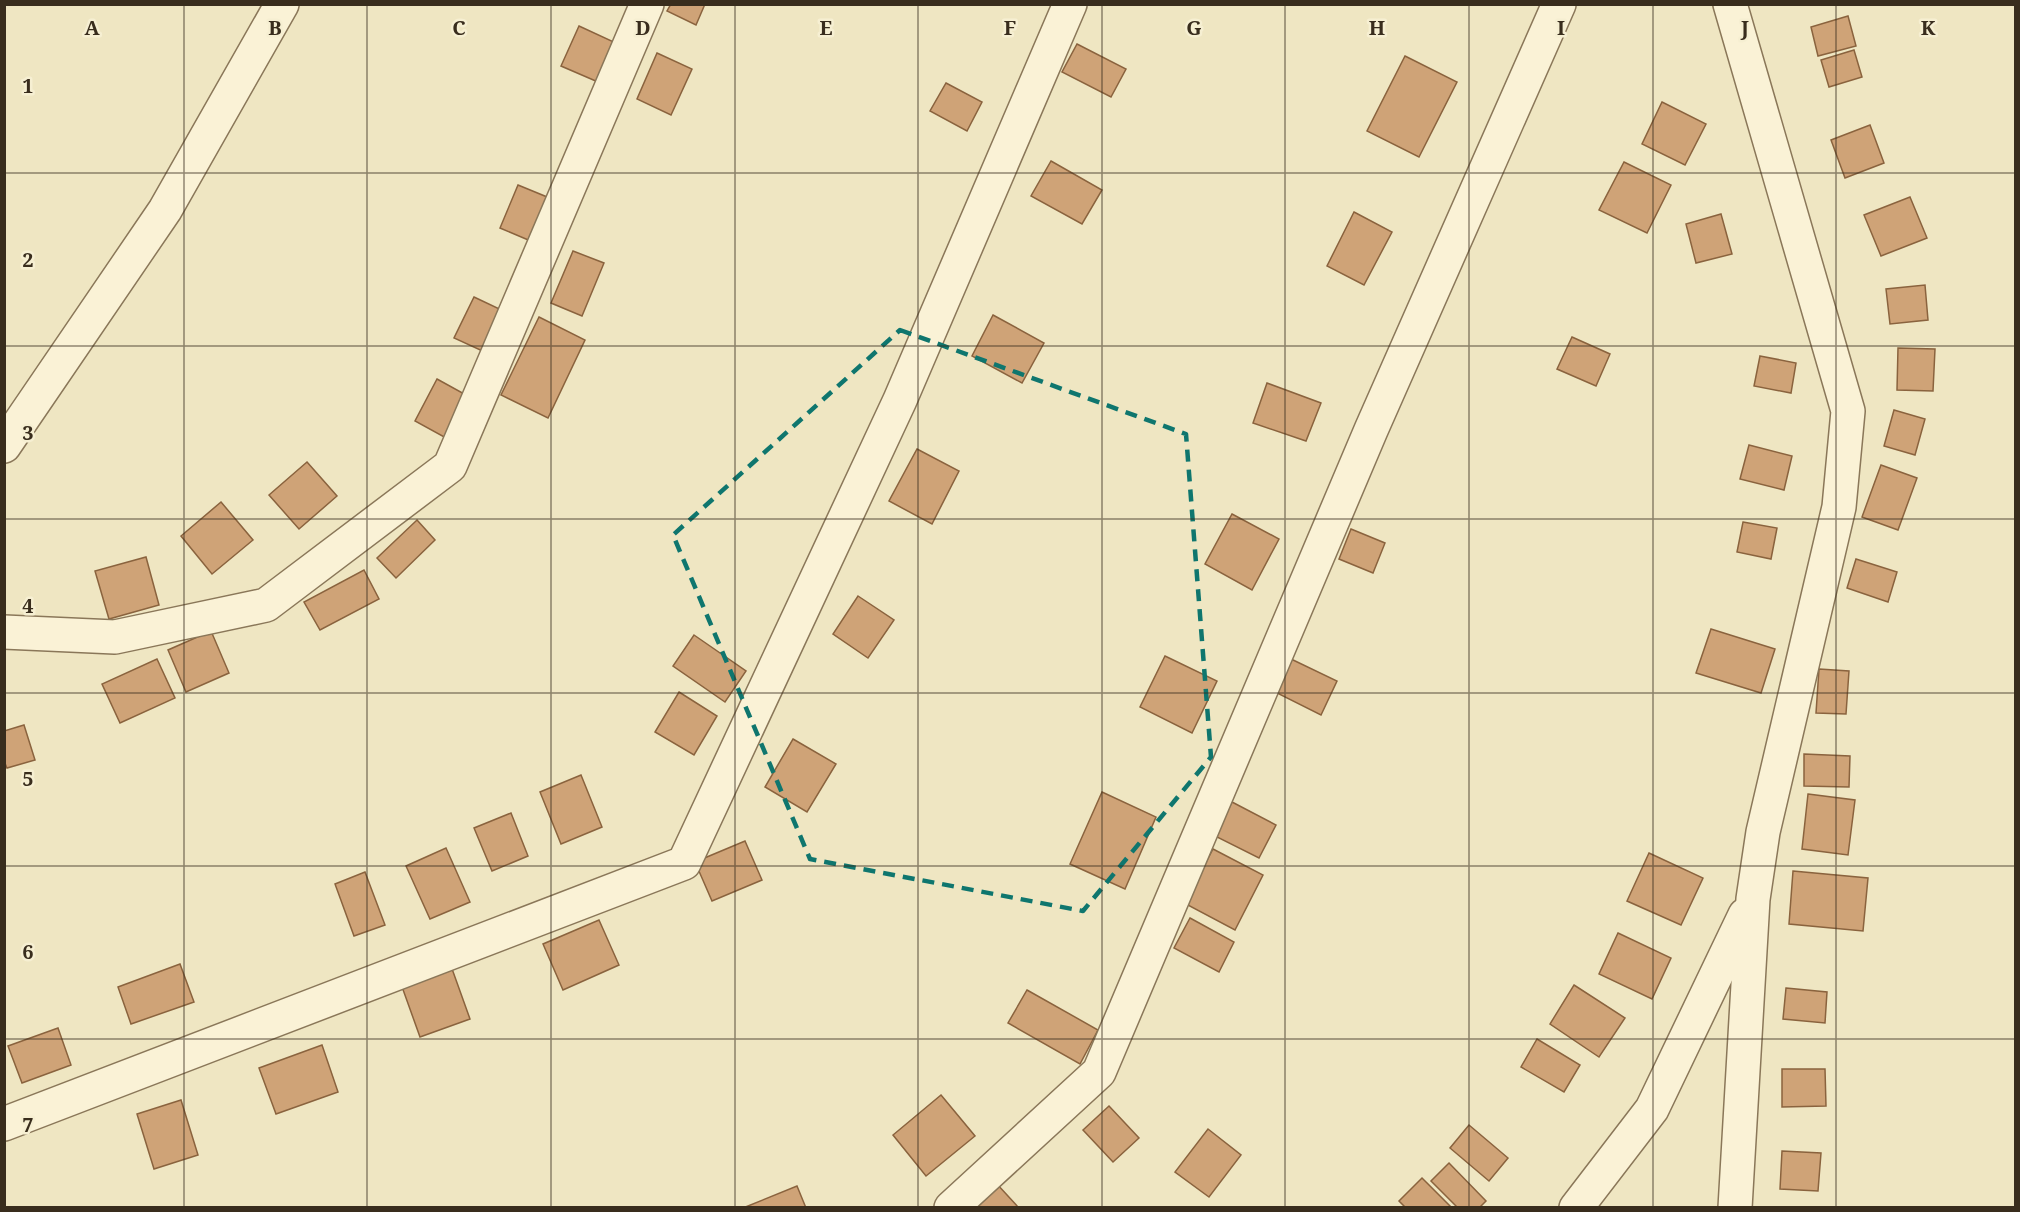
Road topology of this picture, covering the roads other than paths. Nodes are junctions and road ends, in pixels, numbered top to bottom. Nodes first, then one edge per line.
1 (282, 4) edge
2 (647, 4) edge
3 (1070, 4) edge
4 (1559, 4) edge
5 (1730, 4) edge
6 (4, 446) edge
7 (4, 632) edge
8 (1753, 899) junction
9 (4, 1124) edge
10 (951, 1208) edge
11 (1576, 1208) edge
12 (1735, 1208) edge

1 - 6 street
2 - 7 street
3 - 9 street
4 - 10 street
5 - 8 street
8 - 11 street
8 - 12 street

